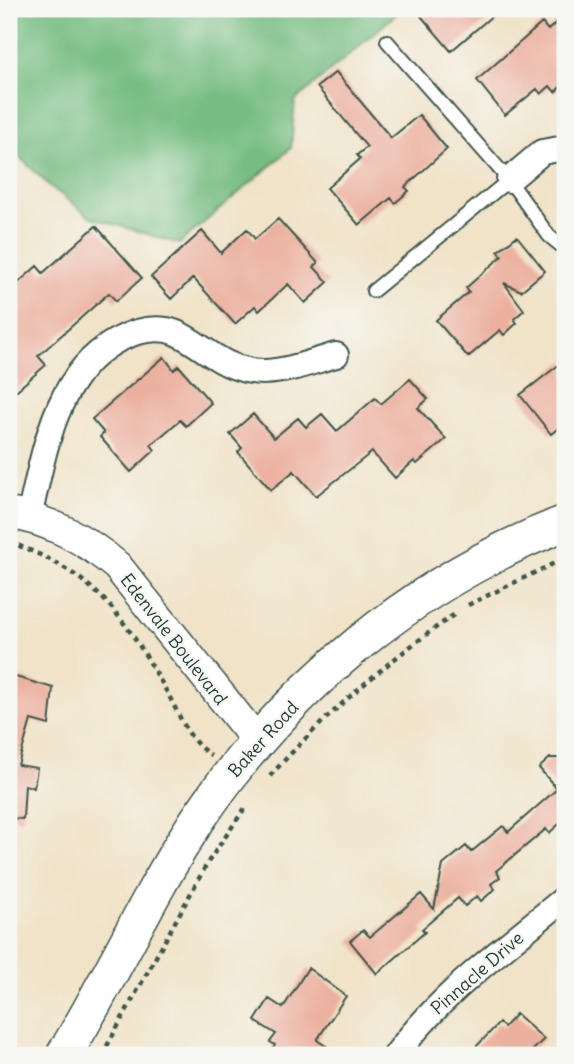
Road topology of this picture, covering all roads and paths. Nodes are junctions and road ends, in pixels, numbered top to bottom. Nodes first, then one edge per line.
1 (387, 41) dead end
2 (565, 148) edge
3 (509, 180) junction
4 (565, 249) edge
5 (373, 291) dead end
6 (336, 355) dead end
7 (19, 515) edge
8 (565, 523) edge
9 (9, 542) edge
10 (565, 558) edge
11 (257, 741) junction
12 (204, 752) dead end
13 (262, 784) dead end
14 (250, 800) dead end
15 (565, 898) edge
16 (64, 1055) edge
17 (102, 1055) edge
18 (396, 1055) edge

1 - 3 lane
2 - 3 street
3 - 4 lane
3 - 5 lane
6 - 7 street
7 - 11 street, Edenvale Boulevard
8 - 11 main road, Baker Road
9 - 12 path
10 - 13 path
11 - 16 main road, Baker Road
14 - 17 path
15 - 18 street, Pinnacle Drive

